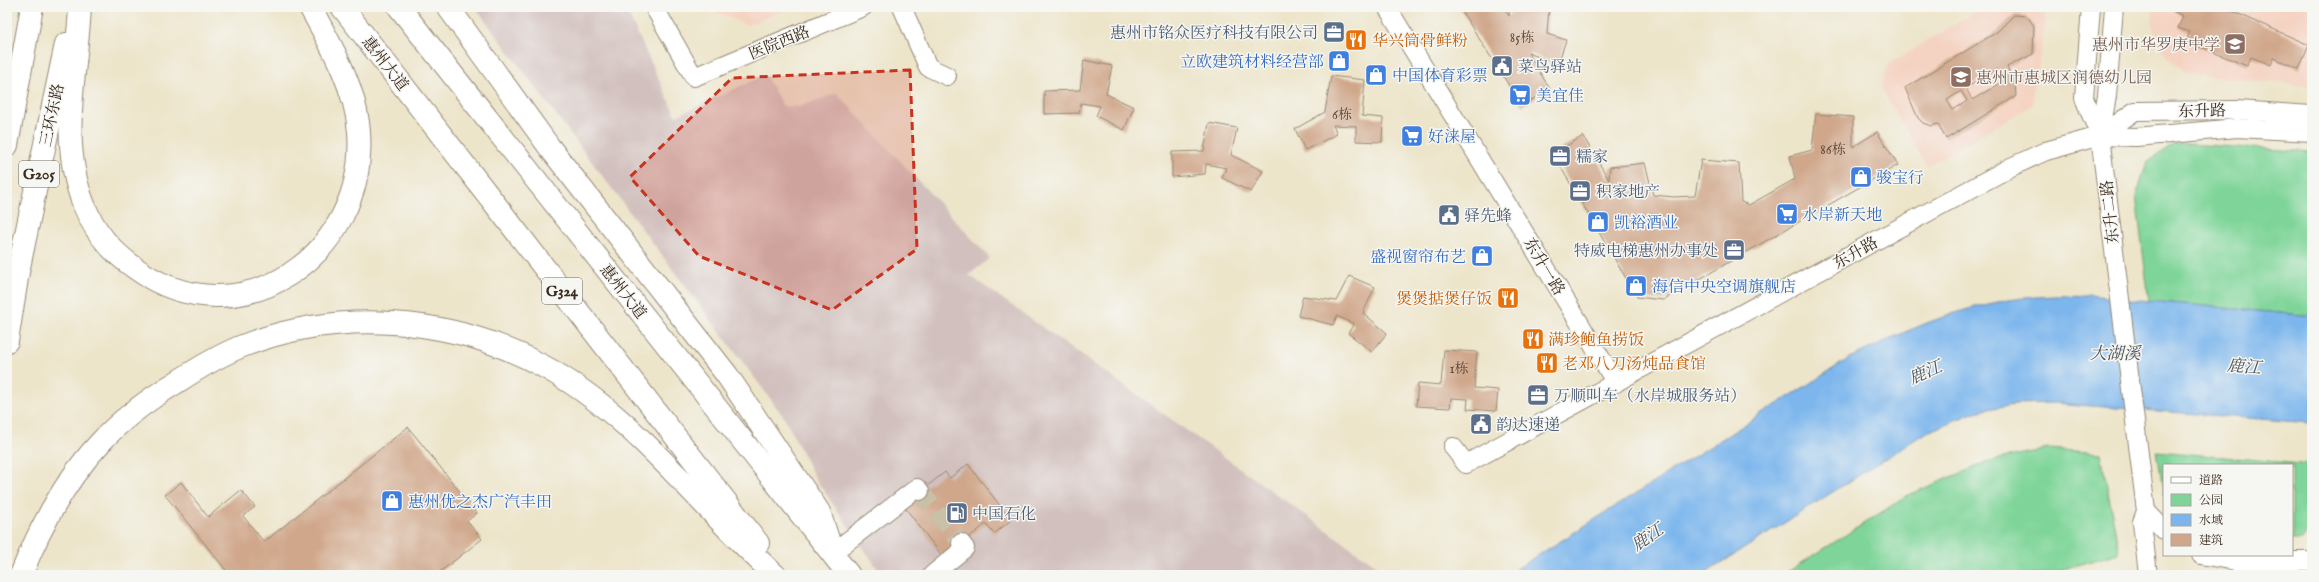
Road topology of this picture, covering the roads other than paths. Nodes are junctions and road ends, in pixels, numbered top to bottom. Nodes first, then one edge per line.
1 (32, 7) edge
2 (73, 7) edge
3 (80, 7) edge
4 (310, 7) edge
5 (342, 7) edge
6 (399, 7) edge
7 (448, 7) edge
8 (654, 7) edge
9 (863, 7) edge
10 (902, 7) edge
11 (1386, 7) edge
12 (2091, 7) edge
13 (2114, 7) edge
14 (947, 76) dead end
15 (2312, 115) edge
16 (2312, 132) edge
17 (2100, 136) junction
18 (7, 144) edge
19 (7, 341) edge
20 (1616, 383) junction
21 (1453, 447) dead end
22 (920, 492) dead end
23 (2146, 511) junction
24 (2163, 529) edge
25 (961, 543) dead end
26 (832, 554) junction
27 (2207, 556) edge
28 (2312, 561) edge
29 (21, 575) edge
30 (775, 575) edge
31 (783, 575) edge
32 (849, 575) edge
33 (932, 575) edge
34 (2148, 575) edge

1 - 18 highway, G205
2 - 19 highway, 三环东路 / G205
3 - 4 highway
5 - 31 highway, 惠州大道 / G324
6 - 26 highway, 惠州大道
7 - 26 highway
8 - 9 street, 医院西路
10 - 14 street
11 - 20 street, 东升一路
12 - 17 street, 东升二路
13 - 17 street, 东升二路
15 - 17 street, 东升路
16 - 17 street, 东升路
17 - 20 street, 东升路
17 - 23 street, 东升二路
20 - 21 street, 东升路
22 - 26 street
23 - 24 street
23 - 34 street
25 - 33 street
26 - 32 highway, 惠州大道
27 - 28 street
29 - 30 highway

